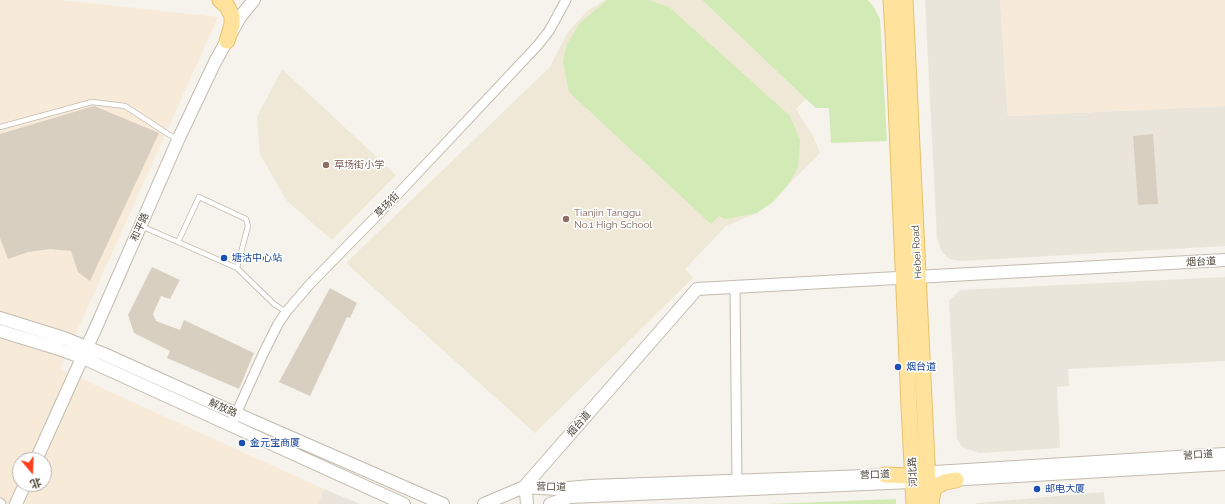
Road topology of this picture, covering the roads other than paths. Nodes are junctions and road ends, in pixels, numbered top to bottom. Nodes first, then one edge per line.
1 (220, 0) edge
2 (254, 0) edge
3 (566, 0) edge
4 (883, 0) edge
5 (901, 0) edge
6 (893, 33) junction
7 (227, 42) junction
8 (0, 127) edge
9 (178, 140) junction
10 (141, 226) junction
11 (178, 242) junction
12 (1225, 260) edge
13 (237, 268) junction
14 (912, 278) junction
15 (735, 287) junction
16 (286, 312) junction
17 (0, 318) edge
18 (0, 331) edge
19 (93, 349) junction
20 (82, 358) junction
21 (119, 375) junction
22 (237, 414) junction
23 (231, 425) junction
24 (911, 439) junction
25 (40, 452) edge
26 (1225, 454) edge
27 (1225, 464) edge
28 (956, 476) junction
29 (919, 478) junction
30 (885, 479) junction
31 (737, 485) junction
32 (524, 487) junction
33 (21, 492) edge
34 (502, 496) junction
35 (16, 504) edge
36 (404, 504) edge
37 (443, 504) edge
38 (484, 504) edge
39 (490, 504) edge
40 (527, 504) edge
41 (550, 504) edge
42 (914, 504) edge
43 (929, 504) edge

1 - 7 main road
2 - 7 street, 和平路
3 - 16 street, 草场街
4 - 6 main road
5 - 6 main road, Hebei Road
5 - 14 main road, Hebei Road
6 - 14 main road, Hebei Road
7 - 9 street, 和平路
8 - 9 lane
9 - 10 street, 和平路
10 - 11 lane
10 - 19 street, 和平路
11 - 13 lane
11 - 13 lane
12 - 14 street, 烟台道
13 - 16 lane
14 - 15 street, 烟台道
14 - 24 main road, Hebei Road
14 - 29 main road, Hebei Road
15 - 31 street
15 - 32 street, 烟台道
16 - 22 street, 草场街
17 - 19 street, 解放路
18 - 20 street, 解放路
19 - 20 street
19 - 21 street
19 - 22 street, 解放路
20 - 21 street, 解放路
20 - 25 street
21 - 23 street, 解放路
22 - 23 street, 草场街
22 - 37 street, 解放路
23 - 36 street, 解放路
24 - 29 main road, 河北路
24 - 30 main road
26 - 28 street, 营口道
27 - 28 street, 营口道
28 - 29 street, 营口道
28 - 43 main road
29 - 30 main road
29 - 42 main road, 河北路
29 - 43 main road, Hebei Road
30 - 31 street, 营口道
30 - 42 street, 营口道
31 - 32 street, 营口道
31 - 41 street, 营口道
32 - 34 street
32 - 40 street
33 - 35 street
34 - 38 street
34 - 39 street

